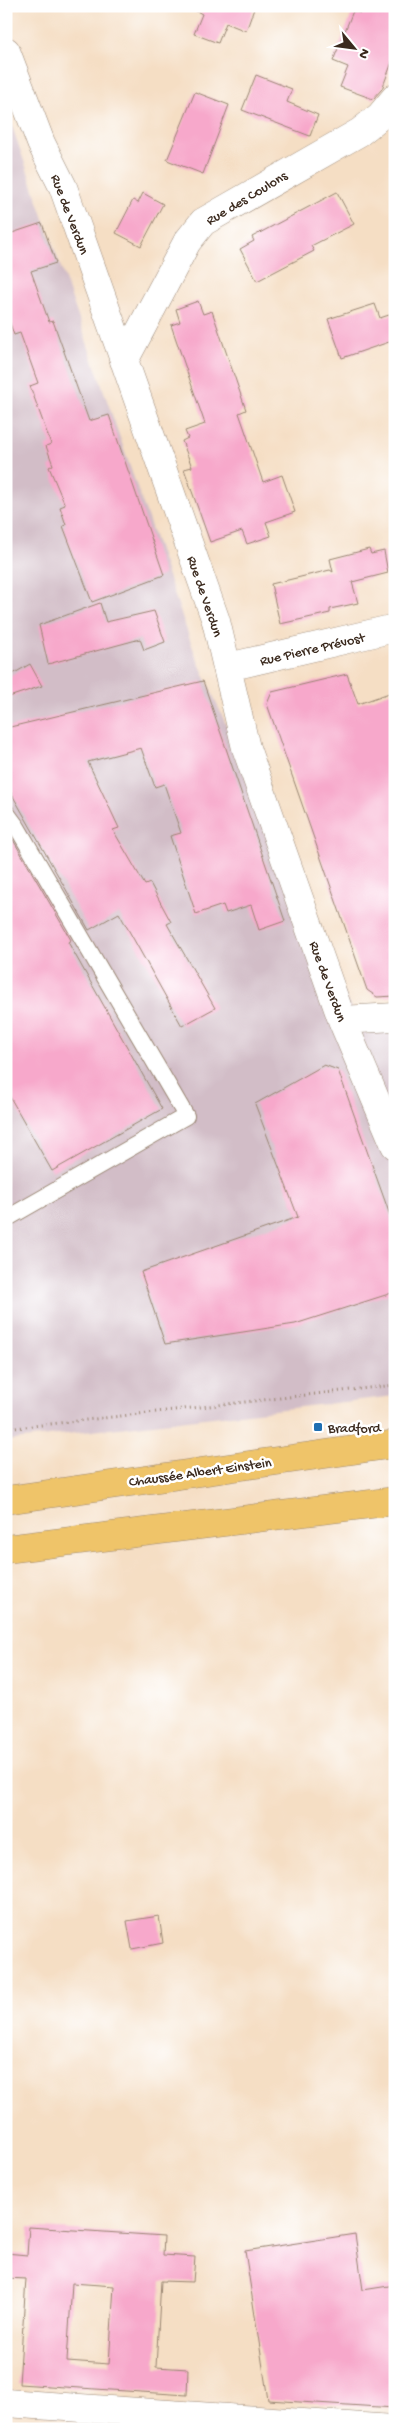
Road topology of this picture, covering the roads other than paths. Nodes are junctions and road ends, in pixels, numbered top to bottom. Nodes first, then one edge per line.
1 (6, 50) edge
2 (395, 98) edge
3 (124, 361) junction
4 (395, 628) edge
5 (228, 667) junction
6 (6, 812) edge
7 (395, 1017) edge
8 (342, 1020) junction
9 (395, 1145) edge
10 (6, 1219) edge
11 (395, 1444) edge
12 (6, 1500) edge
13 (395, 1501) edge
14 (6, 1549) edge
15 (6, 2403) edge
16 (393, 2429) edge

1 - 3 street, Rue de Verdun
2 - 3 street, Rue des Coulons
3 - 5 street, Rue de Verdun
4 - 5 street, Rue Pierre Prévost
5 - 8 street, Rue de Verdun
6 - 10 lane
7 - 8 street
8 - 9 street, Rue de Verdun
11 - 12 main road, Chaussée Albert Einstein
13 - 14 main road
15 - 16 street

